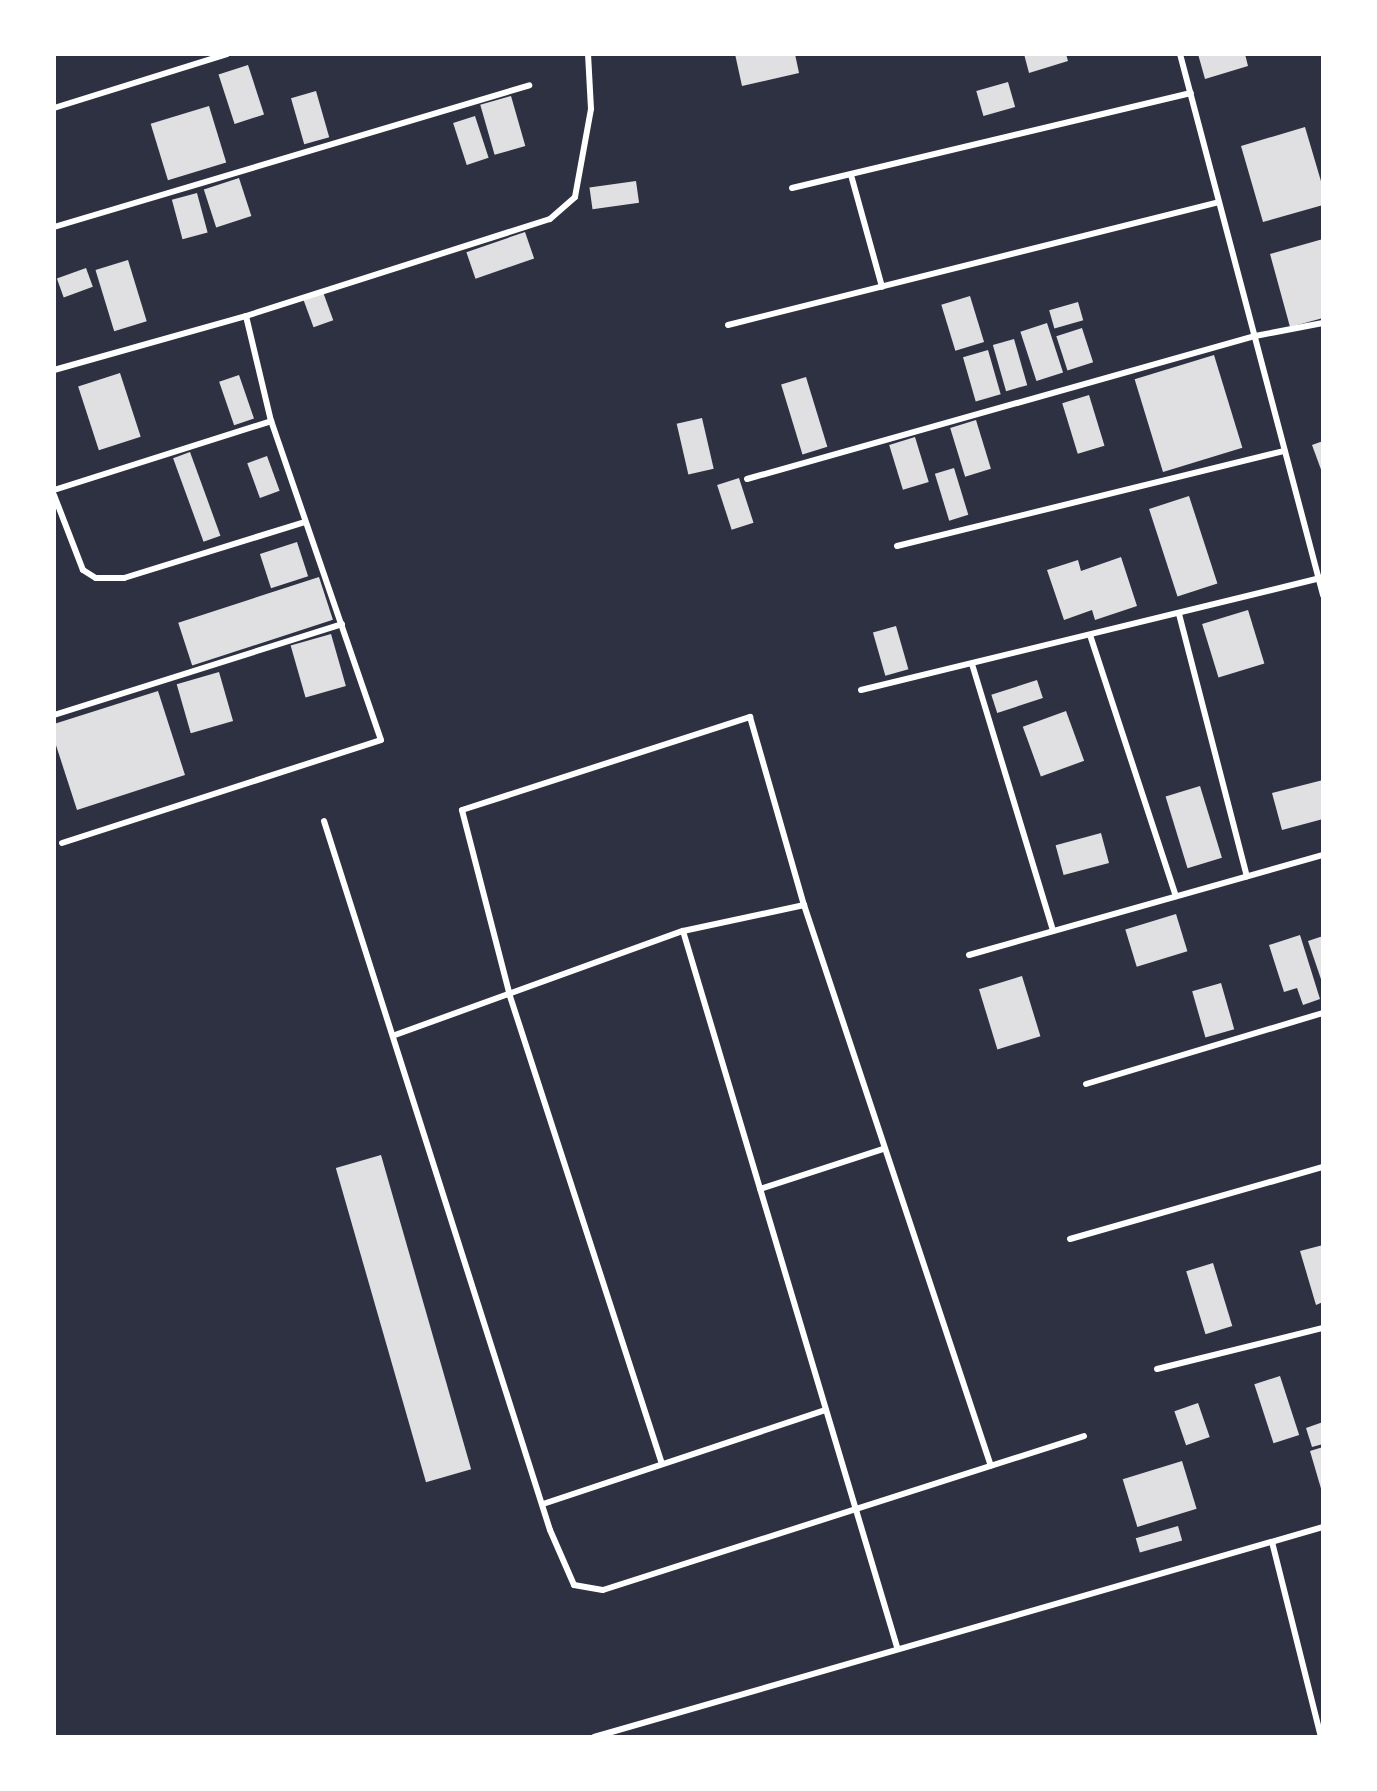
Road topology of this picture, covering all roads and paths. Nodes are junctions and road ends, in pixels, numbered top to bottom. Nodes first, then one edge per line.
1 (227, 54) edge
2 (588, 54) edge
3 (1180, 54) edge
4 (529, 85) dead end
5 (1191, 93) junction
6 (54, 108) edge
7 (850, 175) junction
8 (792, 188) dead end
9 (1219, 202) junction
10 (54, 227) edge
11 (882, 287) junction
12 (246, 316) junction
13 (1323, 322) edge
14 (728, 326) dead end
15 (1255, 336) junction
16 (54, 370) edge
17 (271, 421) junction
18 (1285, 451) junction
19 (747, 479) dead end
20 (54, 490) edge
21 (54, 495) edge
22 (305, 522) junction
23 (897, 546) dead end
24 (1321, 578) edge
25 (1323, 595) edge
26 (1179, 614) junction
27 (342, 624) junction
28 (1090, 635) junction
29 (972, 663) junction
30 (861, 690) dead end
31 (54, 715) edge
32 (324, 821) dead end
33 (62, 843) dead end
34 (1323, 855) edge
35 (1247, 876) junction
36 (1176, 896) junction
37 (804, 904) junction
38 (683, 931) junction
39 (1053, 931) junction
40 (969, 955) dead end
41 (510, 996) junction
42 (1323, 1013) edge
43 (395, 1035) junction
44 (1086, 1084) dead end
45 (883, 1149) junction
46 (1323, 1167) edge
47 (760, 1189) junction
48 (1070, 1239) dead end
49 (1323, 1328) edge
50 (1157, 1369) dead end
51 (826, 1410) junction
52 (1084, 1436) dead end
53 (662, 1464) junction
54 (991, 1466) junction
55 (543, 1504) junction
56 (855, 1509) junction
57 (1323, 1527) edge
58 (1272, 1542) junction
59 (897, 1647) junction
60 (594, 1737) edge
61 (1321, 1737) edge

1 - 6 street
2 - 12 street
3 - 5 street
4 - 10 street
5 - 7 street
5 - 9 street
7 - 8 street
7 - 11 street
9 - 11 street
9 - 15 street
11 - 14 street
12 - 16 street
12 - 17 street
13 - 15 street
15 - 18 street
15 - 19 street
17 - 20 street
17 - 22 street
18 - 23 street
18 - 24 street
21 - 22 street
22 - 27 street
24 - 25 street
24 - 26 street
26 - 28 street
26 - 35 street
27 - 31 street
27 - 33 street
28 - 29 street
28 - 36 street
29 - 30 street
29 - 39 street
32 - 43 street
34 - 35 street
35 - 36 street
36 - 39 street
37 - 38 street
37 - 41 street
37 - 45 street
38 - 41 street
38 - 47 street
39 - 40 street
41 - 43 street
41 - 53 street
42 - 44 street
43 - 55 street
45 - 47 street
45 - 54 street
46 - 48 street
47 - 51 street
49 - 50 street
51 - 53 street
51 - 56 street
52 - 54 street
53 - 55 street
54 - 56 street
55 - 56 street
56 - 59 street
57 - 58 street
58 - 59 street
58 - 61 street
59 - 60 street

